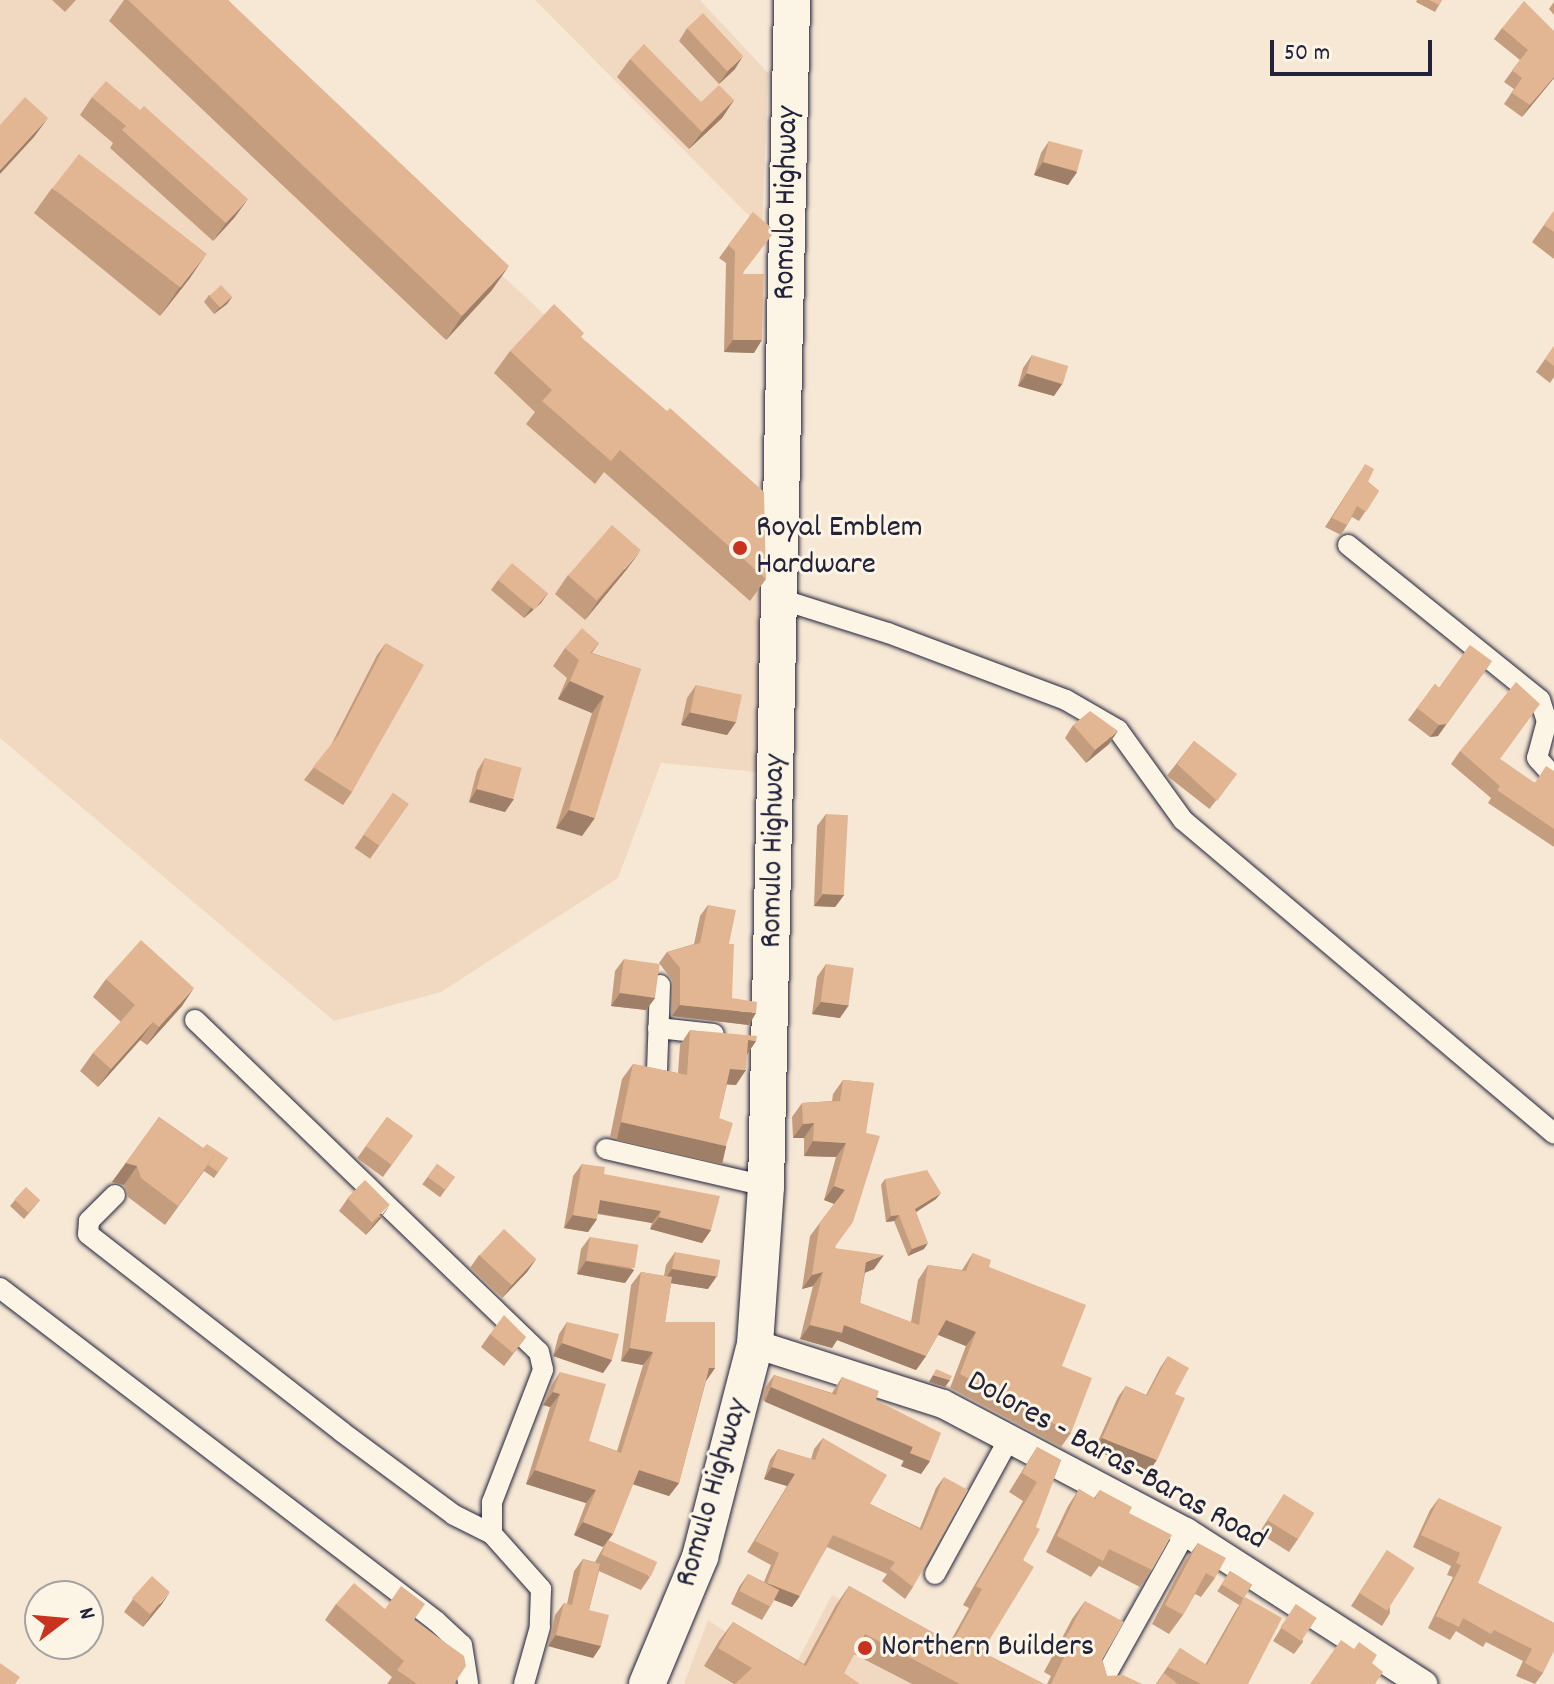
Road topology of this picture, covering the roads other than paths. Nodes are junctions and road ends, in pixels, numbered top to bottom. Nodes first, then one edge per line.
1 (792, 0) edge
2 (1348, 545) dead end
3 (780, 599) junction
4 (1554, 777) edge
5 (660, 985) edge
6 (195, 1020) dead end
7 (658, 1028) junction
8 (770, 1040) junction
9 (657, 1071) edge
10 (1554, 1134) edge
11 (606, 1149) dead end
12 (766, 1186) junction
13 (115, 1195) dead end
14 (0, 1288) edge
15 (755, 1344) junction
16 (1009, 1439) junction
17 (1186, 1532) junction
18 (492, 1534) junction
19 (935, 1574) dead end
20 (1406, 1680) edge
21 (468, 1684) edge
22 (524, 1684) edge
23 (647, 1684) edge
24 (1101, 1684) edge

1 - 3 highway, Romulo Highway
2 - 4 street
3 - 8 highway, Romulo Highway
3 - 10 street
5 - 7 street
6 - 18 street
7 - 8 street
7 - 9 street
8 - 12 highway, Romulo Highway
11 - 12 street
12 - 15 highway, Romulo Highway
13 - 18 street
14 - 21 street
15 - 16 street, Dolores - Baras-Baras Road
15 - 23 highway, Romulo Highway
16 - 17 street, Dolores - Baras-Baras Road
16 - 19 street
17 - 20 street, Dolores - Baras-Baras Road
17 - 24 street
18 - 22 street

